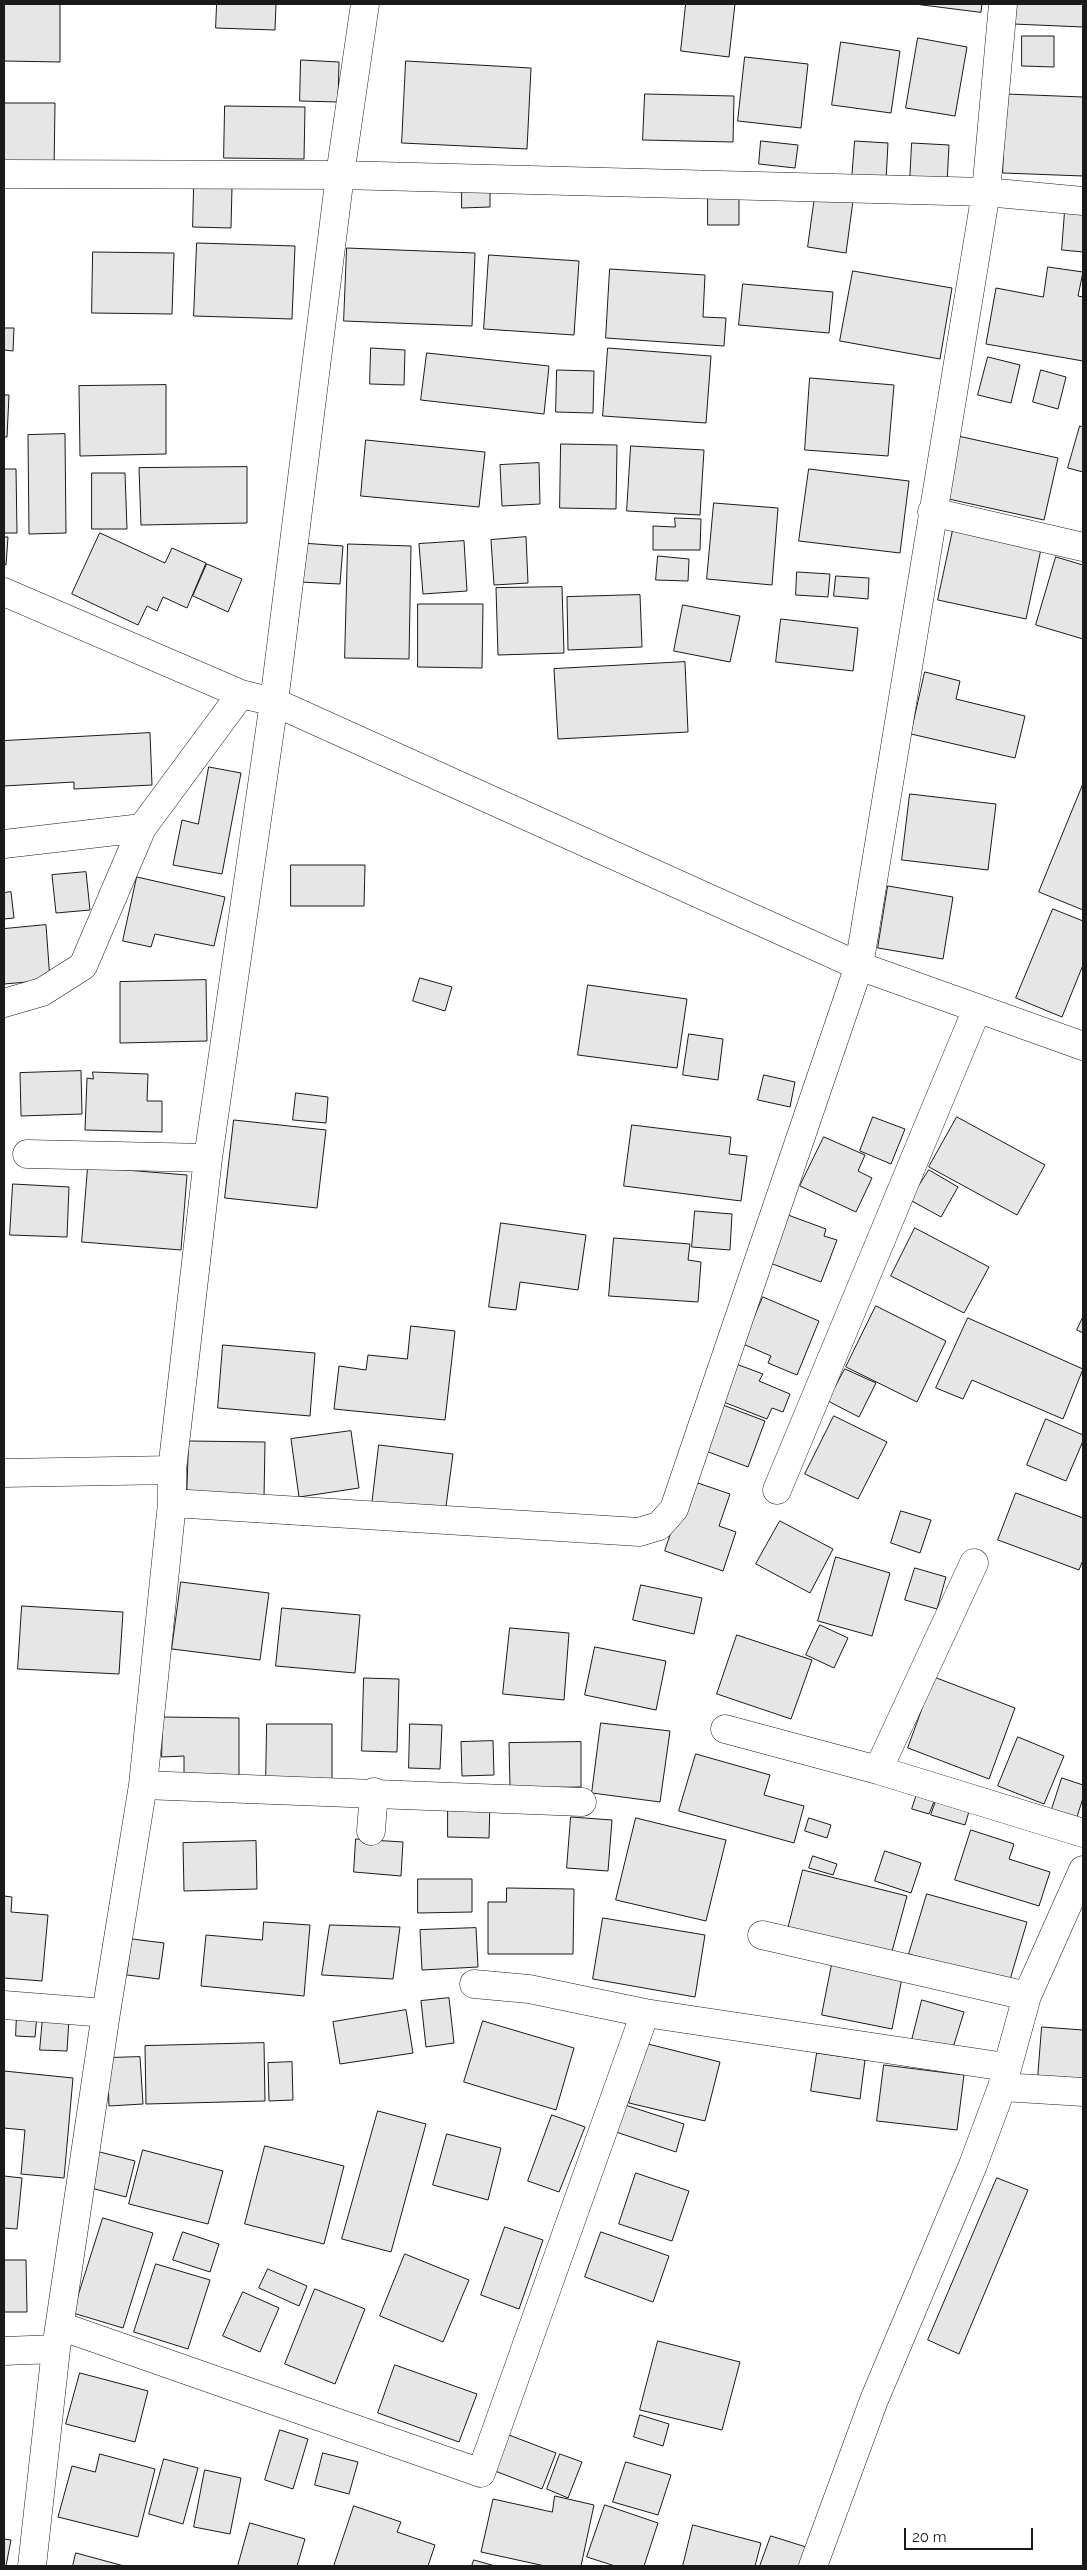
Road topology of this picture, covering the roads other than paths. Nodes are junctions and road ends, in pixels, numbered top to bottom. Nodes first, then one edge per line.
1 (364, 4) edge
2 (1003, 4) edge
3 (4, 174) edge
4 (340, 175) junction
5 (986, 192) junction
6 (1083, 201) edge
7 (932, 512) junction
8 (1083, 547) edge
9 (4, 592) edge
10 (241, 694) junction
11 (274, 702) junction
12 (142, 828) junction
13 (4, 844) edge
14 (859, 966) junction
15 (4, 1003) edge
16 (977, 1009) junction
17 (1083, 1046) edge
18 (27, 1154) dead end
19 (208, 1158) junction
20 (172, 1470) junction
21 (4, 1473) edge
22 (777, 1490) dead end
23 (172, 1502) junction
24 (974, 1563) dead end
25 (725, 1729) dead end
26 (878, 1770) junction
27 (143, 1785) junction
28 (374, 1792) junction
29 (582, 1802) dead end
30 (371, 1831) dead end
31 (1083, 1833) edge
32 (1083, 1870) edge
33 (762, 1936) dead end
34 (474, 1984) dead end
35 (1027, 1996) junction
36 (4, 2005) edge
37 (106, 2013) junction
38 (645, 2013) junction
39 (1004, 2077) junction
40 (1083, 2092) edge
41 (58, 2338) junction
42 (4, 2351) edge
43 (32, 2566) edge
44 (814, 2566) edge

1 - 4 street
2 - 5 street
3 - 4 street
4 - 5 street
4 - 11 street
5 - 6 street
5 - 7 street
7 - 8 street
7 - 14 street
9 - 10 street
10 - 11 street
10 - 12 street
11 - 14 street
11 - 19 street
12 - 13 street
12 - 15 street
14 - 16 street
14 - 23 street
16 - 17 street
16 - 22 street
18 - 19 street
19 - 20 street
20 - 21 street
20 - 23 street
23 - 27 street
24 - 26 street
25 - 26 street
26 - 31 street
27 - 28 street
27 - 37 street
28 - 29 street
28 - 30 street
32 - 35 street
33 - 35 street
34 - 38 street
35 - 39 street
36 - 37 street
37 - 41 street
38 - 39 street
38 - 41 street
39 - 40 street
39 - 44 street
41 - 42 street
41 - 43 street

